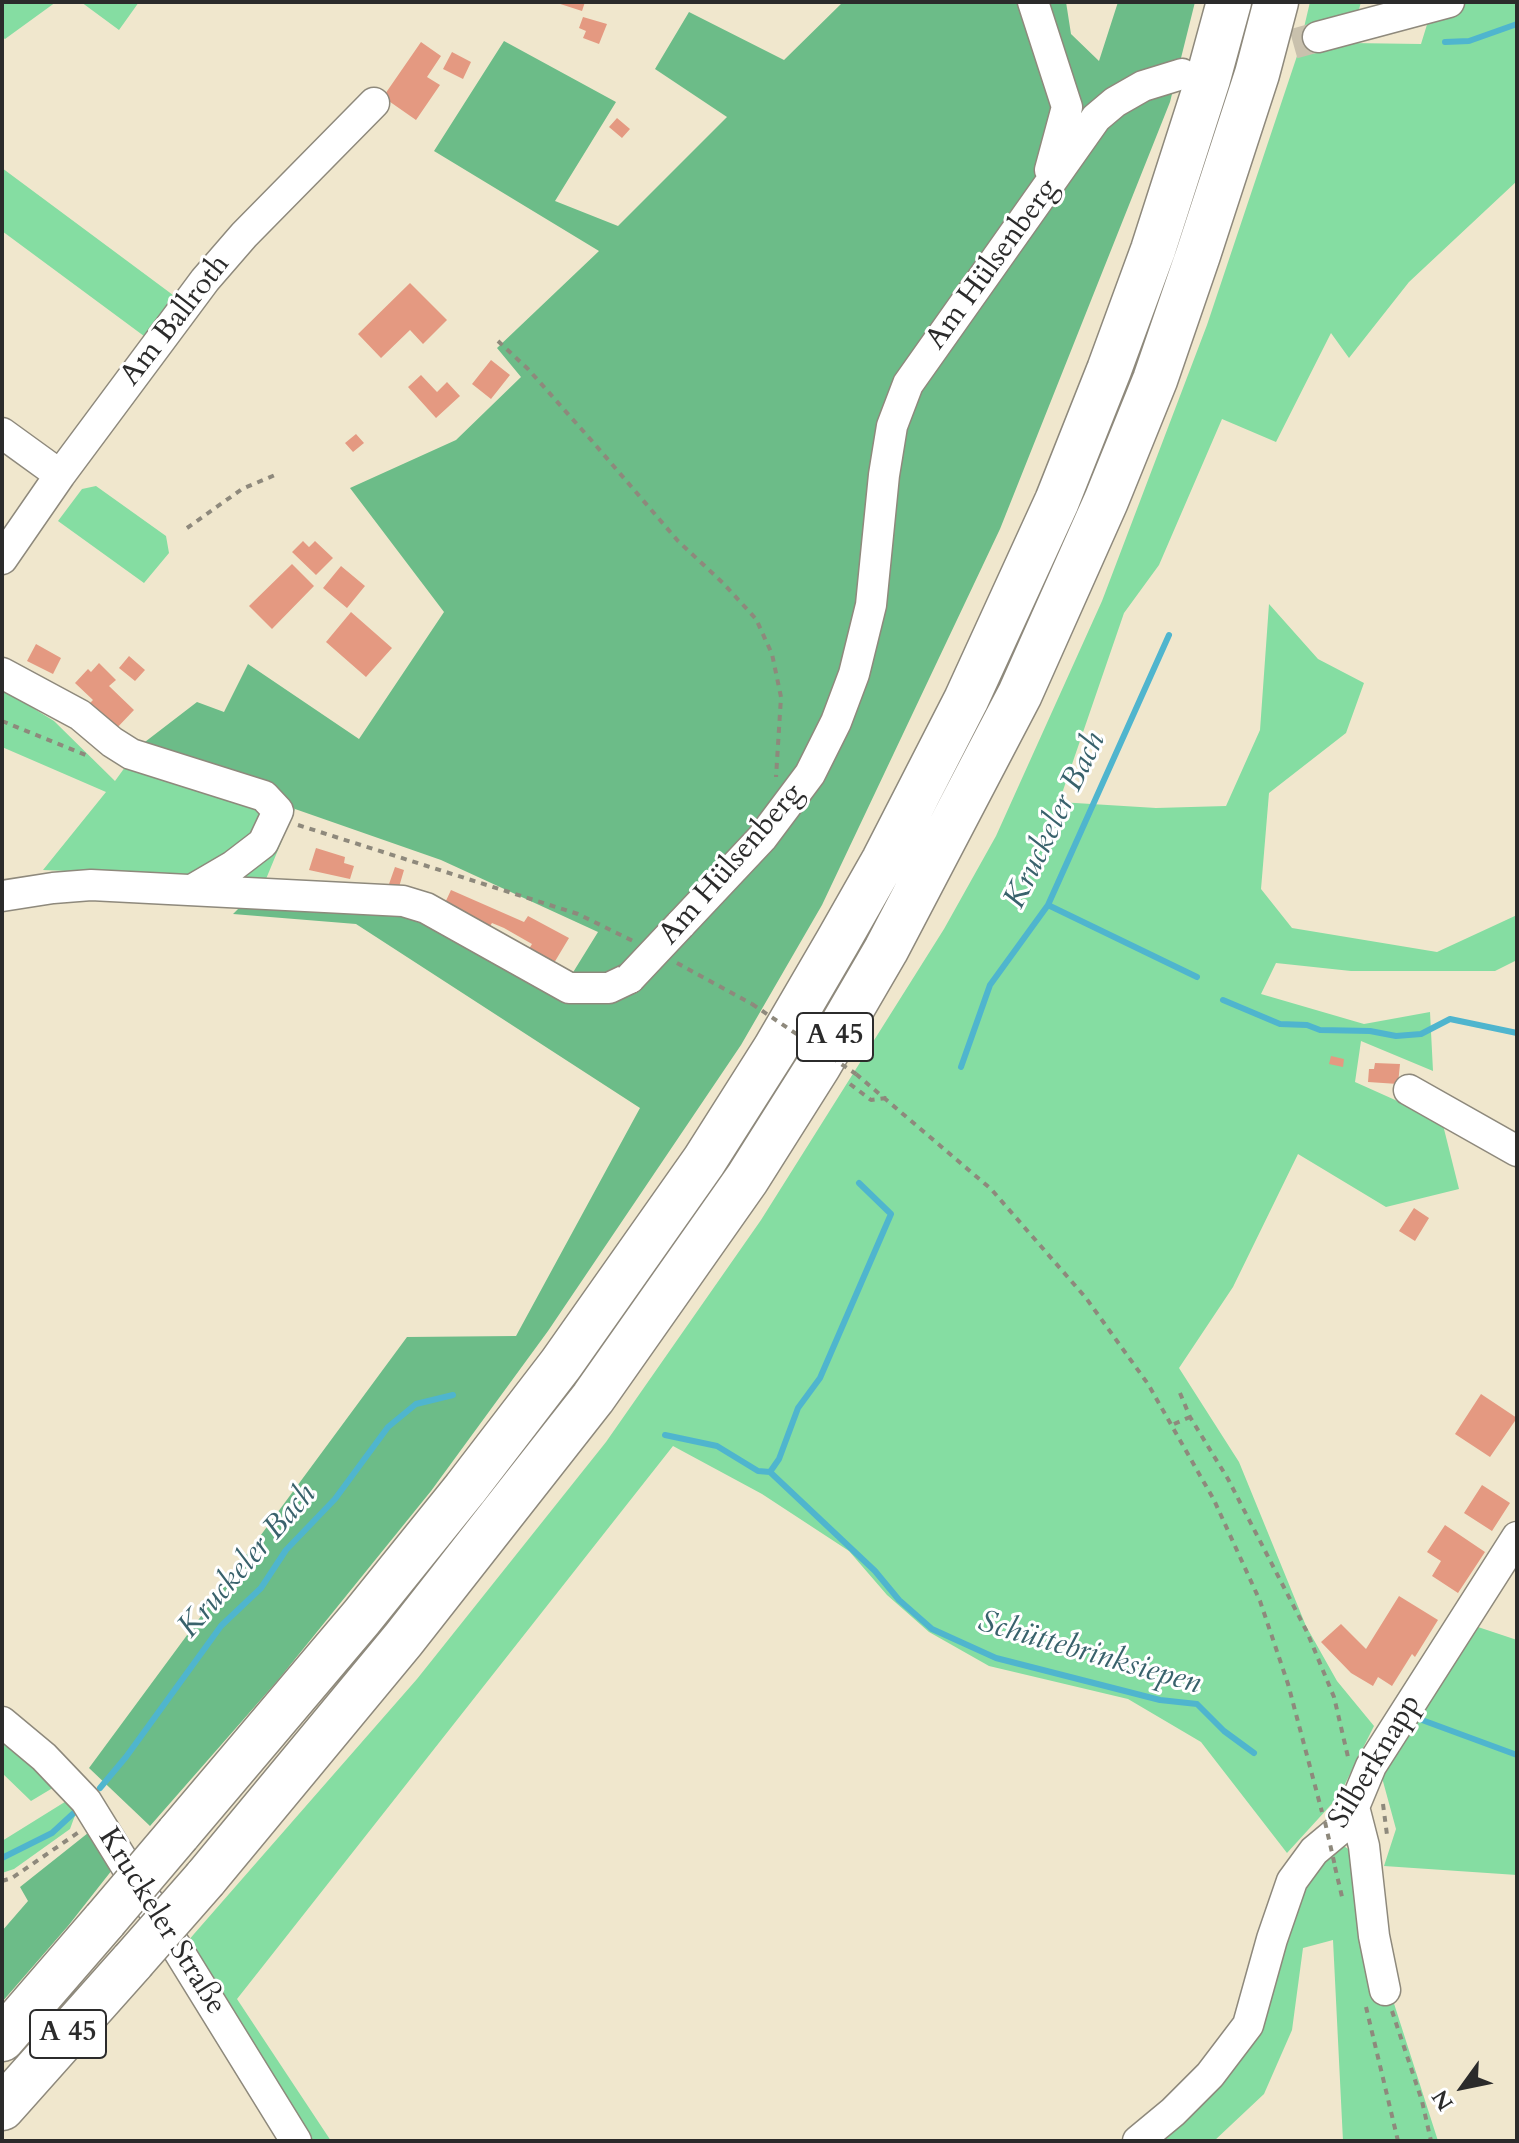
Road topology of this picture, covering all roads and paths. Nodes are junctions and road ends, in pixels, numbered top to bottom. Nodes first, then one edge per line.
1 (1033, 2) edge
2 (1229, 2) edge
3 (1276, 2) edge
4 (1449, 2) edge
5 (1403, 8) edge
6 (1318, 37) tunnel mouth
7 (1182, 74) dead end
8 (374, 103) dead end
9 (1067, 107) junction
10 (1096, 118) junction
11 (1041, 198) junction
12 (498, 341) dead end
13 (2, 433) edge
14 (68, 465) junction
15 (275, 475) dead end
16 (187, 528) dead end
17 (2, 559) edge
18 (2, 673) edge
19 (775, 781) dead end
20 (276, 818) junction
21 (192, 890) junction
22 (2, 896) edge
23 (646, 947) dead end
24 (673, 961) dead end
25 (850, 1084) dead end
26 (1409, 1090) dead end
27 (887, 1098) junction
28 (1517, 1151) edge
29 (1180, 1393) dead end
30 (1190, 1417) junction
31 (1173, 1424) junction
32 (1517, 1537) edge
33 (2, 1722) edge
34 (1354, 1807) junction
35 (97, 1819) junction
36 (1335, 1866) dead end
37 (2, 1881) edge
38 (1375, 1995) junction
39 (2, 2039) edge
40 (2, 2108) edge
41 (296, 2141) edge
42 (1138, 2141) edge
43 (1398, 2141) edge
44 (1431, 2141) edge

1 - 9 street
2 - 39 highway, A 45, bridge
3 - 40 highway, A 45, bridge
4 - 5 street
5 - 6 street
7 - 10 street, Am Hülsenberg
8 - 14 street, Am Ballroth
9 - 10 street
9 - 11 street
10 - 11 street, Am Hülsenberg
11 - 21 street, Am Hülsenberg, bridge
12 - 19 path
13 - 14 street
14 - 17 street, Am Ballroth
15 - 16 path
18 - 20 street
20 - 21 street
20 - 23 path
21 - 22 street, Am Hülsenberg
24 - 27 path, bridge
25 - 27 path
26 - 28 street
27 - 31 path
29 - 30 path
30 - 31 path
30 - 34 path
31 - 36 path, bridge
32 - 34 street, Silberknapp
33 - 35 street, Kruckeler Straße
34 - 38 street
34 - 42 street, Silberknapp
35 - 37 path
35 - 41 street, Kruckeler Straße
38 - 43 path
38 - 44 path

